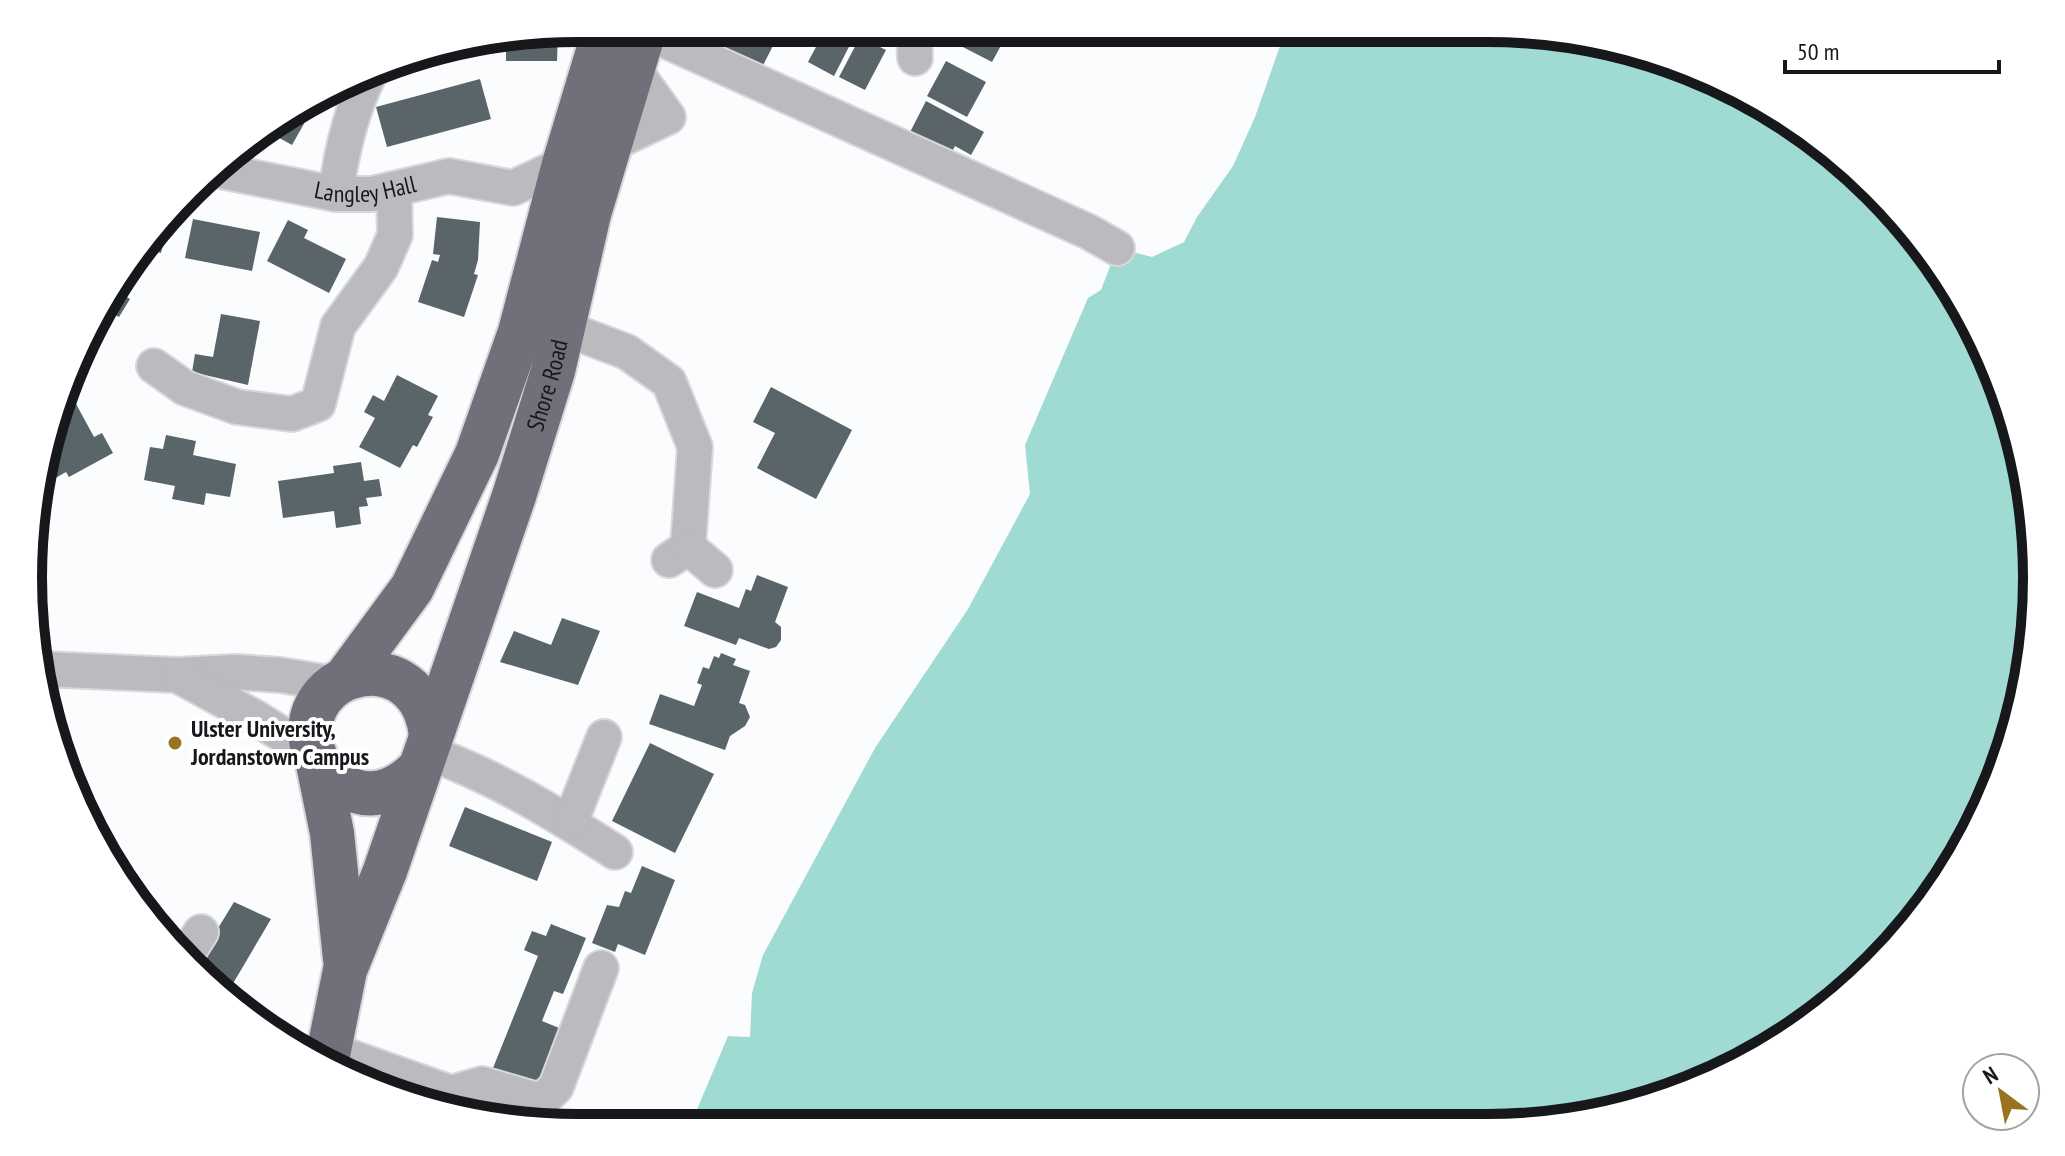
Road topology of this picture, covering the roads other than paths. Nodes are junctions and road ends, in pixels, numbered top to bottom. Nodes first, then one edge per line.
1 (629, 42) edge
2 (630, 42) edge
3 (640, 42) edge
4 (363, 87) edge
5 (564, 164) junction
6 (228, 172) edge
7 (513, 188) junction
8 (394, 189) junction
9 (336, 194) junction
10 (544, 237) junction
11 (1117, 248) dead end
12 (561, 327) junction
13 (154, 366) dead end
14 (715, 570) dead end
15 (50, 669) edge
16 (177, 675) junction
17 (340, 682) junction
18 (604, 737) dead end
19 (426, 752) junction
20 (316, 760) junction
21 (570, 823) junction
22 (615, 852) dead end
23 (601, 968) dead end
24 (345, 970) junction
25 (329, 1052) edge
26 (359, 1067) edge

1 - 5 highway, Shore Road
2 - 12 highway, Shore Road
3 - 11 street
4 - 9 street
5 - 7 street
5 - 10 highway, Shore Road
6 - 9 street, Langley Hall
7 - 8 street, Langley Hall
7 - 10 street
8 - 9 street, Langley Hall
8 - 13 street
10 - 17 highway, Shore Road
12 - 14 street
12 - 19 highway, Shore Road
15 - 16 street
16 - 17 street
16 - 20 street
17 - 19 highway
17 - 20 highway
18 - 21 street
19 - 20 highway
19 - 21 street
19 - 24 highway, Shore Road
20 - 24 highway, Shore Road
21 - 22 street
23 - 26 street
24 - 25 highway, Shore Road

